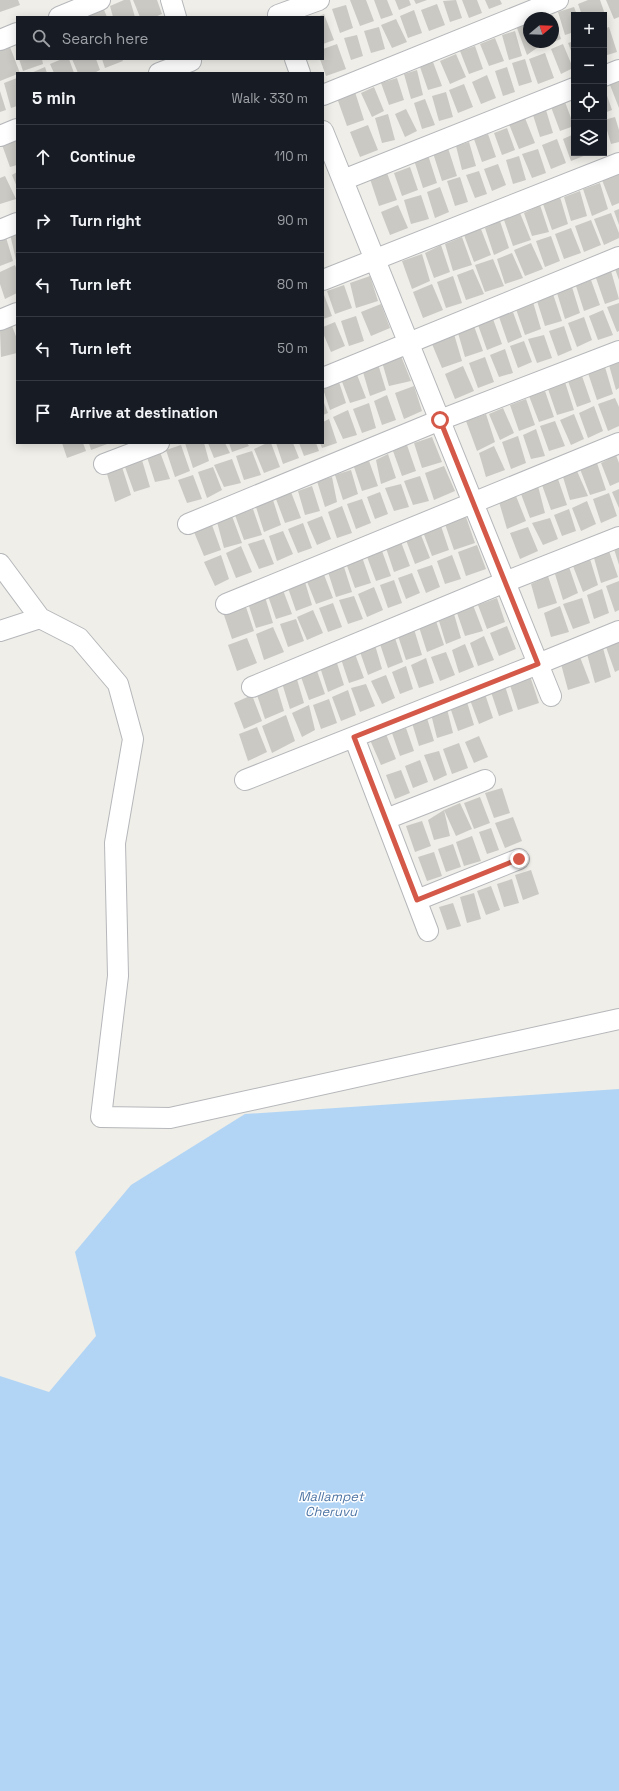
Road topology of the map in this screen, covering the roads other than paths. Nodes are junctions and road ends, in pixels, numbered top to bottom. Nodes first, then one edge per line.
1 (171, 0) edge
2 (319, 0) edge
3 (558, 0) edge
4 (88, 3) edge
5 (277, 11) edge
6 (61, 16) edge
7 (176, 16) edge
8 (16, 34) edge
9 (0, 40) edge
10 (295, 60) edge
11 (192, 64) edge
12 (619, 70) edge
13 (164, 72) edge
14 (300, 72) edge
15 (607, 75) edge
16 (571, 89) edge
17 (324, 95) edge
18 (16, 129) edge
19 (324, 134) edge
20 (0, 136) edge
21 (619, 162) edge
22 (342, 180) junction
23 (16, 223) edge
24 (0, 230) edge
25 (619, 257) edge
26 (375, 260) junction
27 (324, 280) edge
28 (16, 313) edge
29 (0, 320) edge
30 (409, 344) junction
31 (619, 351) edge
32 (324, 378) edge
33 (440, 420) junction
34 (619, 443) edge
35 (156, 444) edge
36 (104, 464) dead end
37 (473, 503) junction
38 (188, 524) dead end
39 (619, 537) edge
40 (0, 564) edge
41 (505, 582) junction
42 (226, 604) dead end
43 (40, 618) junction
44 (619, 630) edge
45 (0, 631) edge
46 (538, 664) junction
47 (252, 687) dead end
48 (551, 696) dead end
49 (354, 737) junction
50 (245, 780) dead end
51 (485, 780) dead end
52 (386, 819) junction
53 (519, 859) dead end
54 (417, 900) junction
55 (428, 931) dead end
56 (619, 1019) edge

1 - 7 street
2 - 5 street
3 - 17 street
4 - 6 street
8 - 9 street
10 - 14 street
11 - 13 street
12 - 15 street
16 - 22 street
18 - 20 street
19 - 22 street
21 - 26 street
22 - 26 street
23 - 24 street
25 - 30 street
26 - 27 street
26 - 30 street
28 - 29 street
30 - 32 street
30 - 33 street
31 - 33 street
33 - 37 street
33 - 38 street
34 - 37 street
35 - 36 street
37 - 41 street
37 - 42 street
39 - 41 street
40 - 43 street
41 - 46 street
41 - 47 street
43 - 45 street
43 - 56 street
44 - 46 street
46 - 48 street
46 - 49 street
49 - 50 street
49 - 52 street
51 - 52 street
52 - 54 street
53 - 54 street
54 - 55 street

